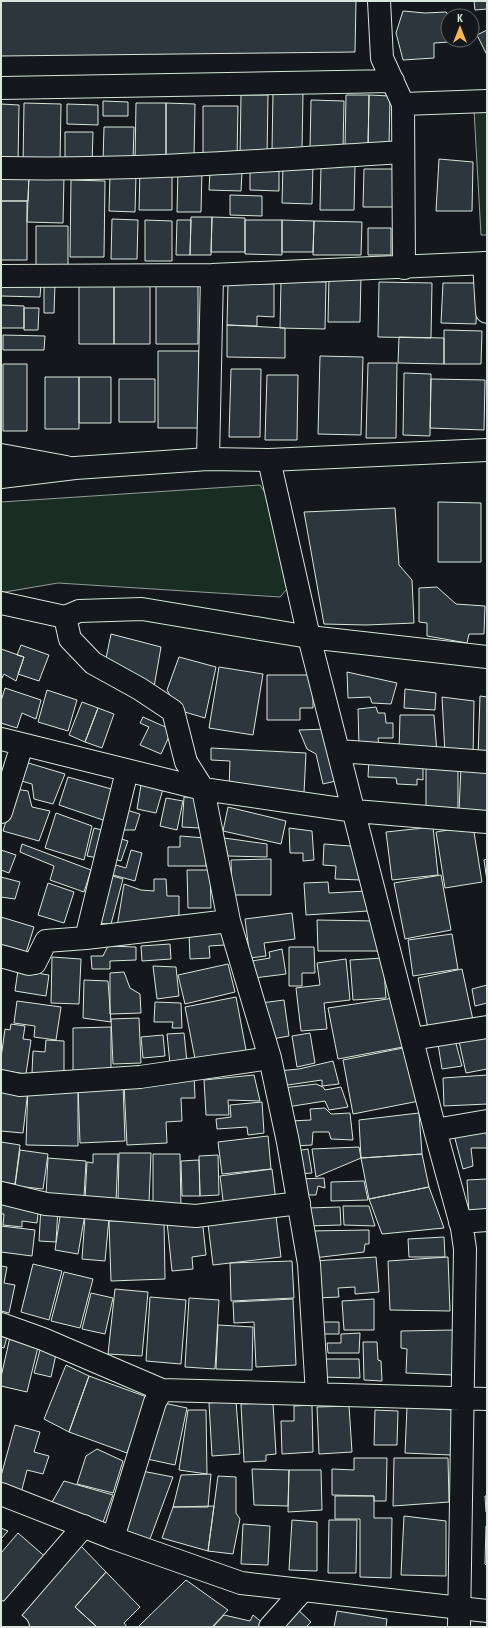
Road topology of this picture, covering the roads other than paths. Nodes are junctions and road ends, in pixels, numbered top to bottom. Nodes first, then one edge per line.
1 (379, 1) edge
2 (393, 81) junction
3 (1, 88) edge
4 (487, 101) edge
5 (403, 104) junction
6 (403, 152) junction
7 (1, 168) edge
8 (485, 263) edge
9 (404, 268) junction
10 (212, 275) junction
11 (1, 276) edge
12 (487, 312) edge
13 (487, 450) edge
14 (1, 455) edge
15 (208, 459) junction
16 (269, 460) junction
17 (75, 468) junction
18 (1, 477) edge
19 (1, 603) edge
20 (64, 616) junction
21 (309, 637) junction
22 (487, 658) edge
23 (1, 739) edge
24 (22, 744) junction
25 (339, 751) junction
26 (487, 762) edge
27 (127, 771) junction
28 (203, 790) junction
29 (354, 811) junction
30 (1, 812) edge
31 (487, 822) edge
32 (230, 921) junction
33 (86, 938) junction
34 (1, 956) edge
35 (487, 1027) edge
36 (412, 1039) junction
37 (270, 1058) junction
38 (1, 1081) edge
39 (487, 1120) edge
40 (435, 1130) junction
41 (1, 1193) edge
42 (299, 1203) junction
43 (487, 1220) edge
44 (460, 1222) junction
45 (1, 1324) edge
46 (162, 1390) junction
47 (317, 1394) junction
48 (462, 1399) junction
49 (487, 1399) edge
50 (1, 1494) edge
51 (84, 1526) junction
52 (113, 1538) junction
53 (303, 1590) junction
54 (487, 1611) edge
55 (459, 1618) edge
56 (7, 1620) edge
57 (270, 1627) edge

1 - 2 street
2 - 3 street
2 - 5 street
4 - 5 street
5 - 6 street
6 - 7 street
6 - 9 street
8 - 9 street
8 - 12 street
9 - 10 street
10 - 11 street
10 - 15 street
13 - 16 street
14 - 17 street
15 - 16 street
15 - 17 street
16 - 21 street
17 - 18 street
19 - 20 street
20 - 21 street
20 - 28 street
21 - 22 street
21 - 25 street
23 - 24 street
24 - 27 street
24 - 30 street
25 - 26 street
25 - 29 street
27 - 28 street
27 - 33 street
28 - 29 street
28 - 32 street
29 - 31 street
29 - 36 street
32 - 33 street
32 - 37 street
33 - 34 street
35 - 36 street
36 - 40 street
37 - 38 street
37 - 42 street
39 - 40 street
40 - 44 street
41 - 42 street
42 - 47 street
43 - 44 street
44 - 48 street
45 - 46 street
46 - 47 street
46 - 52 street
47 - 48 street
48 - 49 street
48 - 55 street
50 - 51 street
51 - 52 street
51 - 56 street
52 - 53 street
53 - 55 street
53 - 57 street
54 - 55 street

